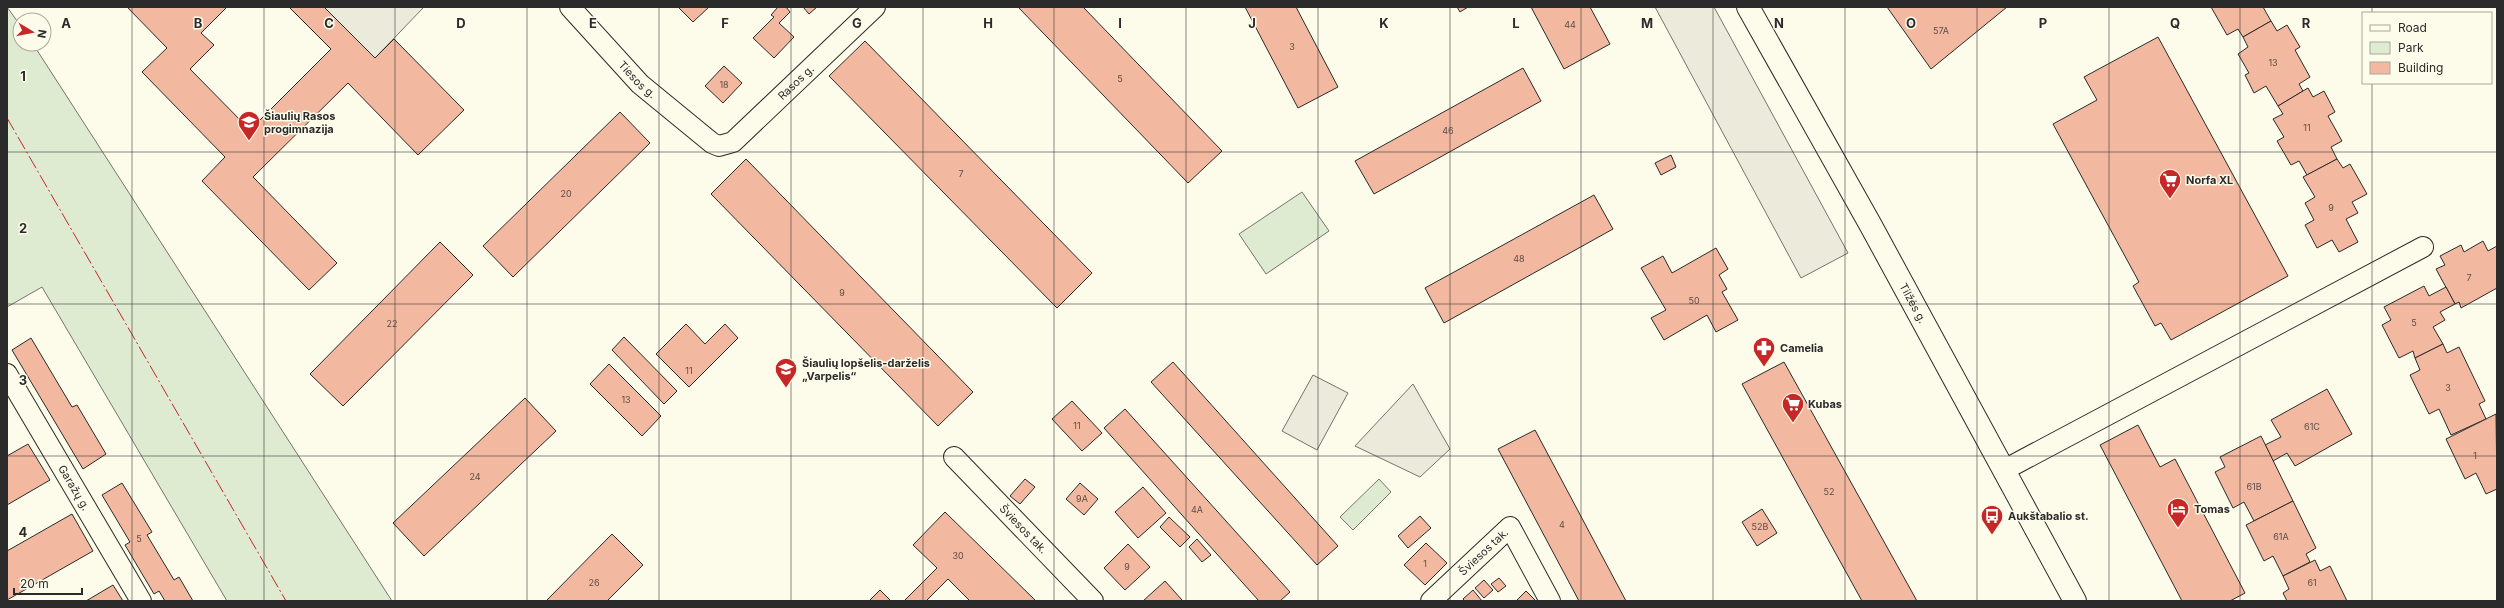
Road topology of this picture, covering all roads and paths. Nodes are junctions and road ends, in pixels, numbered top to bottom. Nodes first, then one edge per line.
1 (570, 7) edge
2 (875, 7) edge
3 (1748, 7) edge
4 (712, 143) joint
5 (2423, 247) dead end
6 (7, 374) edge
7 (954, 457) dead end
8 (2004, 470) junction
9 (141, 601) edge
10 (1093, 601) edge
11 (1431, 601) edge
12 (1550, 601) edge
13 (2075, 601) edge

1 - 4 street, Tiesos g.
2 - 4 street, Rasos g.
3 - 8 highway, Tilžės g.
5 - 8 street
6 - 9 street, Garažų g.
7 - 10 street, Šviesos tak.
8 - 13 highway, Tilžės g.
11 - 12 street, Šviesos tak.

